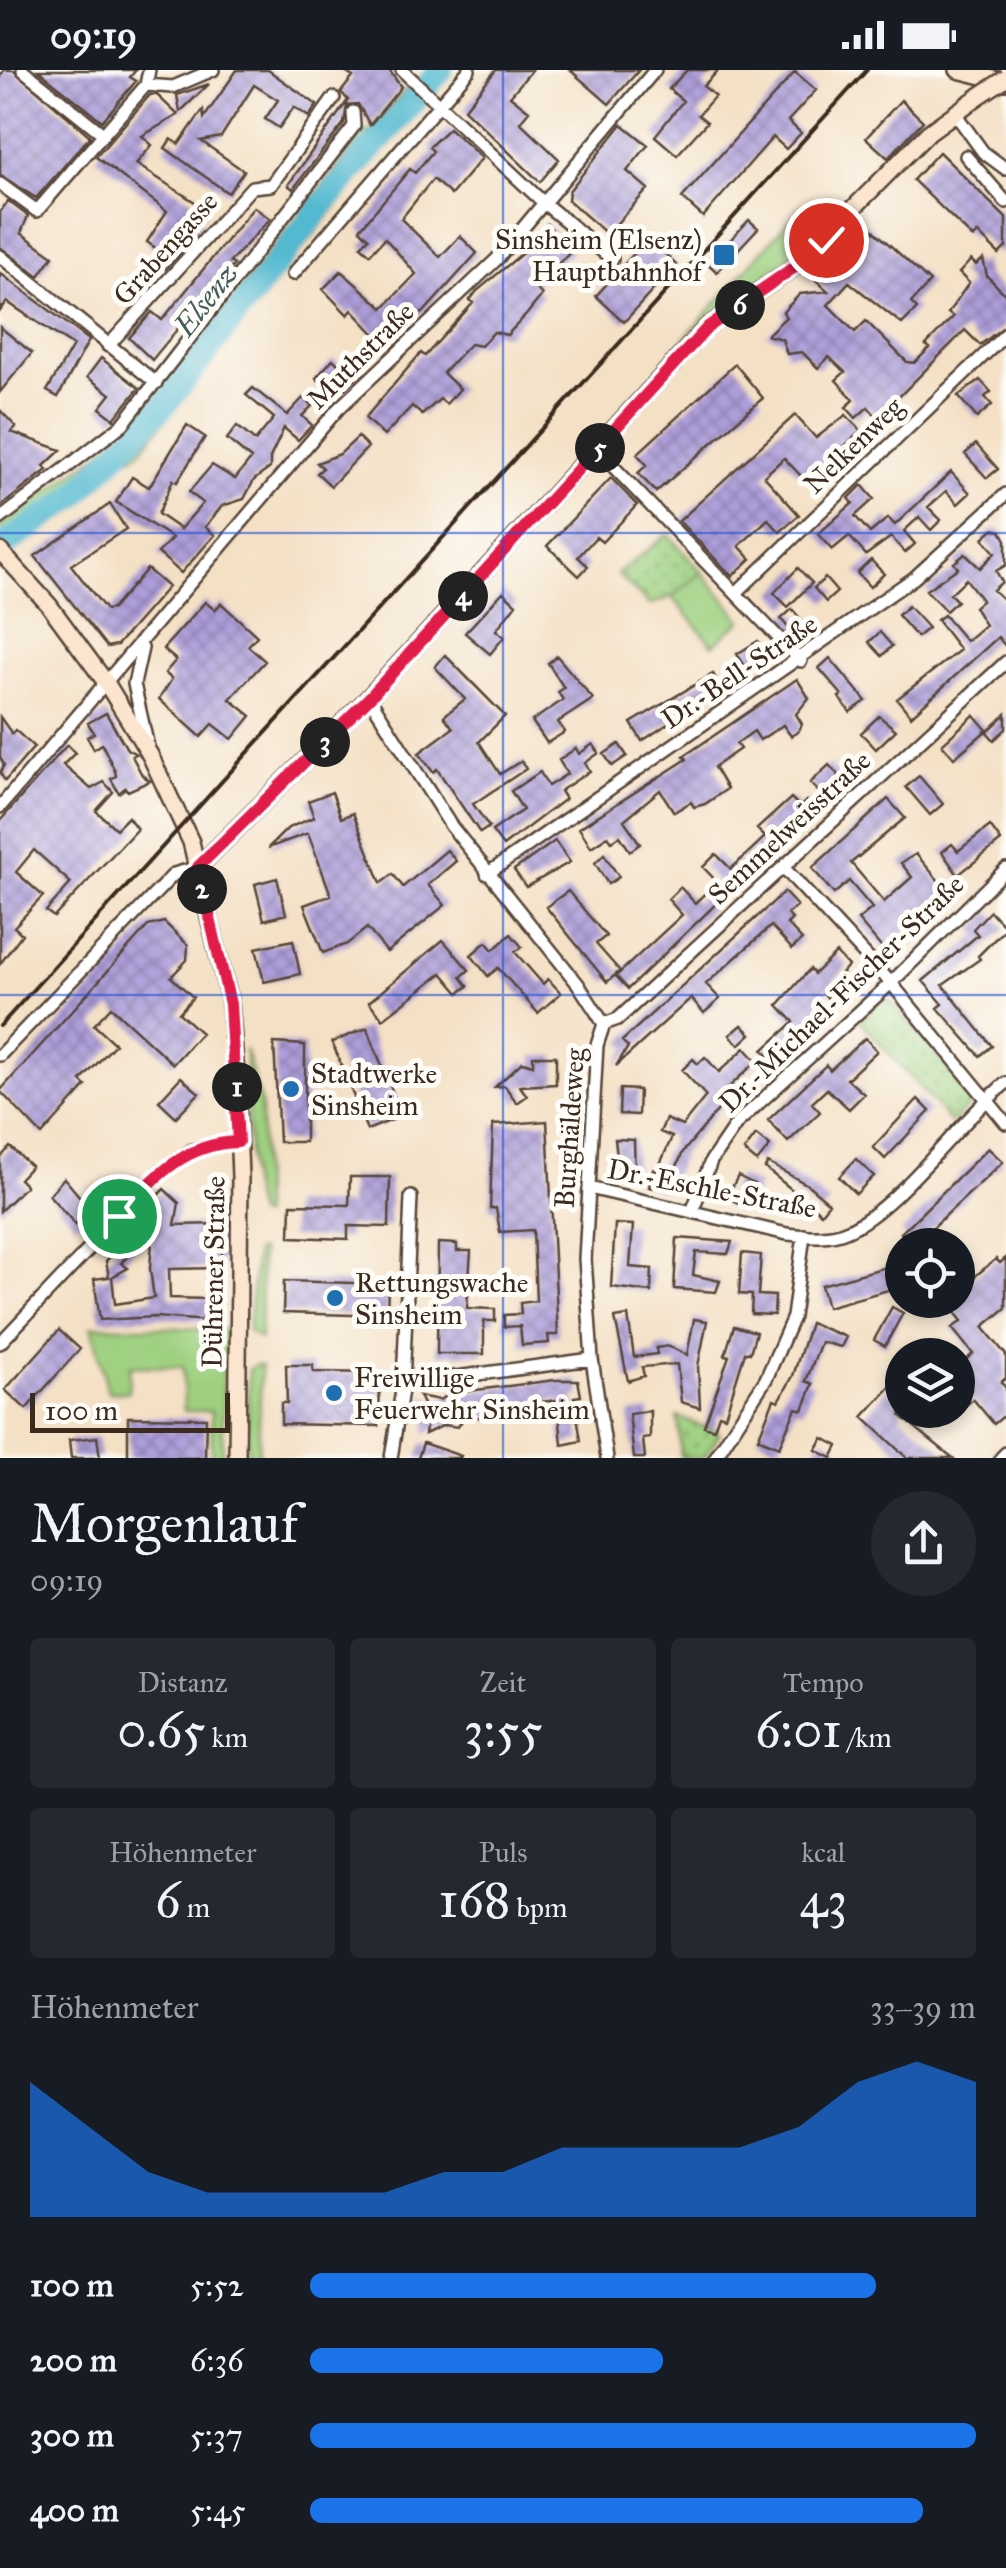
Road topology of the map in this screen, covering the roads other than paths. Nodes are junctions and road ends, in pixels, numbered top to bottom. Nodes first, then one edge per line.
1 (23, 70) edge
2 (150, 70) edge
3 (213, 70) edge
4 (402, 70) edge
5 (469, 70) edge
6 (655, 70) edge
7 (958, 70) edge
8 (1006, 80) edge
9 (146, 85) junction
10 (334, 98) dead end
11 (440, 106) junction
12 (354, 112) dead end
13 (954, 112) junction
14 (103, 134) junction
15 (966, 156) dead end
16 (1006, 169) edge
17 (0, 184) edge
18 (1006, 202) edge
19 (545, 204) junction
20 (0, 256) edge
21 (612, 259) dead end
22 (293, 274) dead end
23 (1006, 334) edge
24 (108, 346) junction
25 (156, 383) junction
26 (604, 457) dead end
27 (1006, 494) edge
28 (0, 520) edge
29 (5, 563) edge
30 (736, 593) junction
31 (143, 644) junction
32 (801, 661) junction
33 (1006, 662) edge
34 (107, 684) junction
35 (370, 697) junction
36 (150, 754) junction
37 (0, 807) edge
38 (198, 867) junction
39 (783, 867) junction
40 (1006, 869) edge
41 (487, 874) junction
42 (891, 983) junction
43 (604, 1024) junction
44 (0, 1055) edge
45 (1006, 1084) edge
46 (986, 1099) junction
47 (1006, 1123) edge
48 (238, 1142) junction
49 (589, 1188) junction
50 (411, 1197) dead end
51 (692, 1212) junction
52 (804, 1235) junction
53 (0, 1343) edge
54 (592, 1358) junction
55 (402, 1384) junction
56 (237, 1458) edge
57 (390, 1458) edge
58 (607, 1458) edge
59 (714, 1458) edge

1 - 14 street
2 - 9 street
3 - 9 street
4 - 11 street
5 - 11 street
6 - 19 street, Muthstraße
7 - 8 street
8 - 13 street, bridge
9 - 14 street
10 - 24 street, Grabengasse
11 - 19 street
11 - 22 street
12 - 25 street
13 - 16 street
13 - 35 street
14 - 17 street
15 - 18 street
19 - 21 street
19 - 31 street, Muthstraße
20 - 24 street, Grabengasse
23 - 30 street, Nelkenweg
24 - 25 street, Grabengasse
25 - 28 street
26 - 30 street
27 - 32 street, Dr.-Bell-Straße
29 - 34 street, Dührener Straße
30 - 32 street
31 - 34 street, Muthstraße
31 - 36 street
32 - 41 street, Dr.-Bell-Straße
33 - 39 street, Semmelweisstraße
34 - 36 street, Dührener Straße
34 - 37 street, Muthstraße
35 - 38 street
35 - 41 street, Burghäldeweg
36 - 38 street, Dührener Straße
38 - 44 street
38 - 48 street, Dührener Straße
39 - 42 street
39 - 43 street, Semmelweisstraße
40 - 42 street, Dr.-Michael-Fischer-Straße
41 - 43 street, Burghäldeweg
42 - 46 street
42 - 51 street, Dr.-Michael-Fischer-Straße
43 - 49 street, Burghäldeweg
45 - 46 street, Dr.-Eschle-Straße
46 - 47 street
46 - 52 street, Dr.-Eschle-Straße
48 - 53 street
48 - 56 street, Dührener Straße
49 - 51 street, Dr.-Eschle-Straße
49 - 54 street, Burghäldeweg
50 - 55 street
51 - 52 street, Dr.-Eschle-Straße
52 - 59 street
54 - 55 street
54 - 58 street, Burghäldeweg
55 - 57 street

